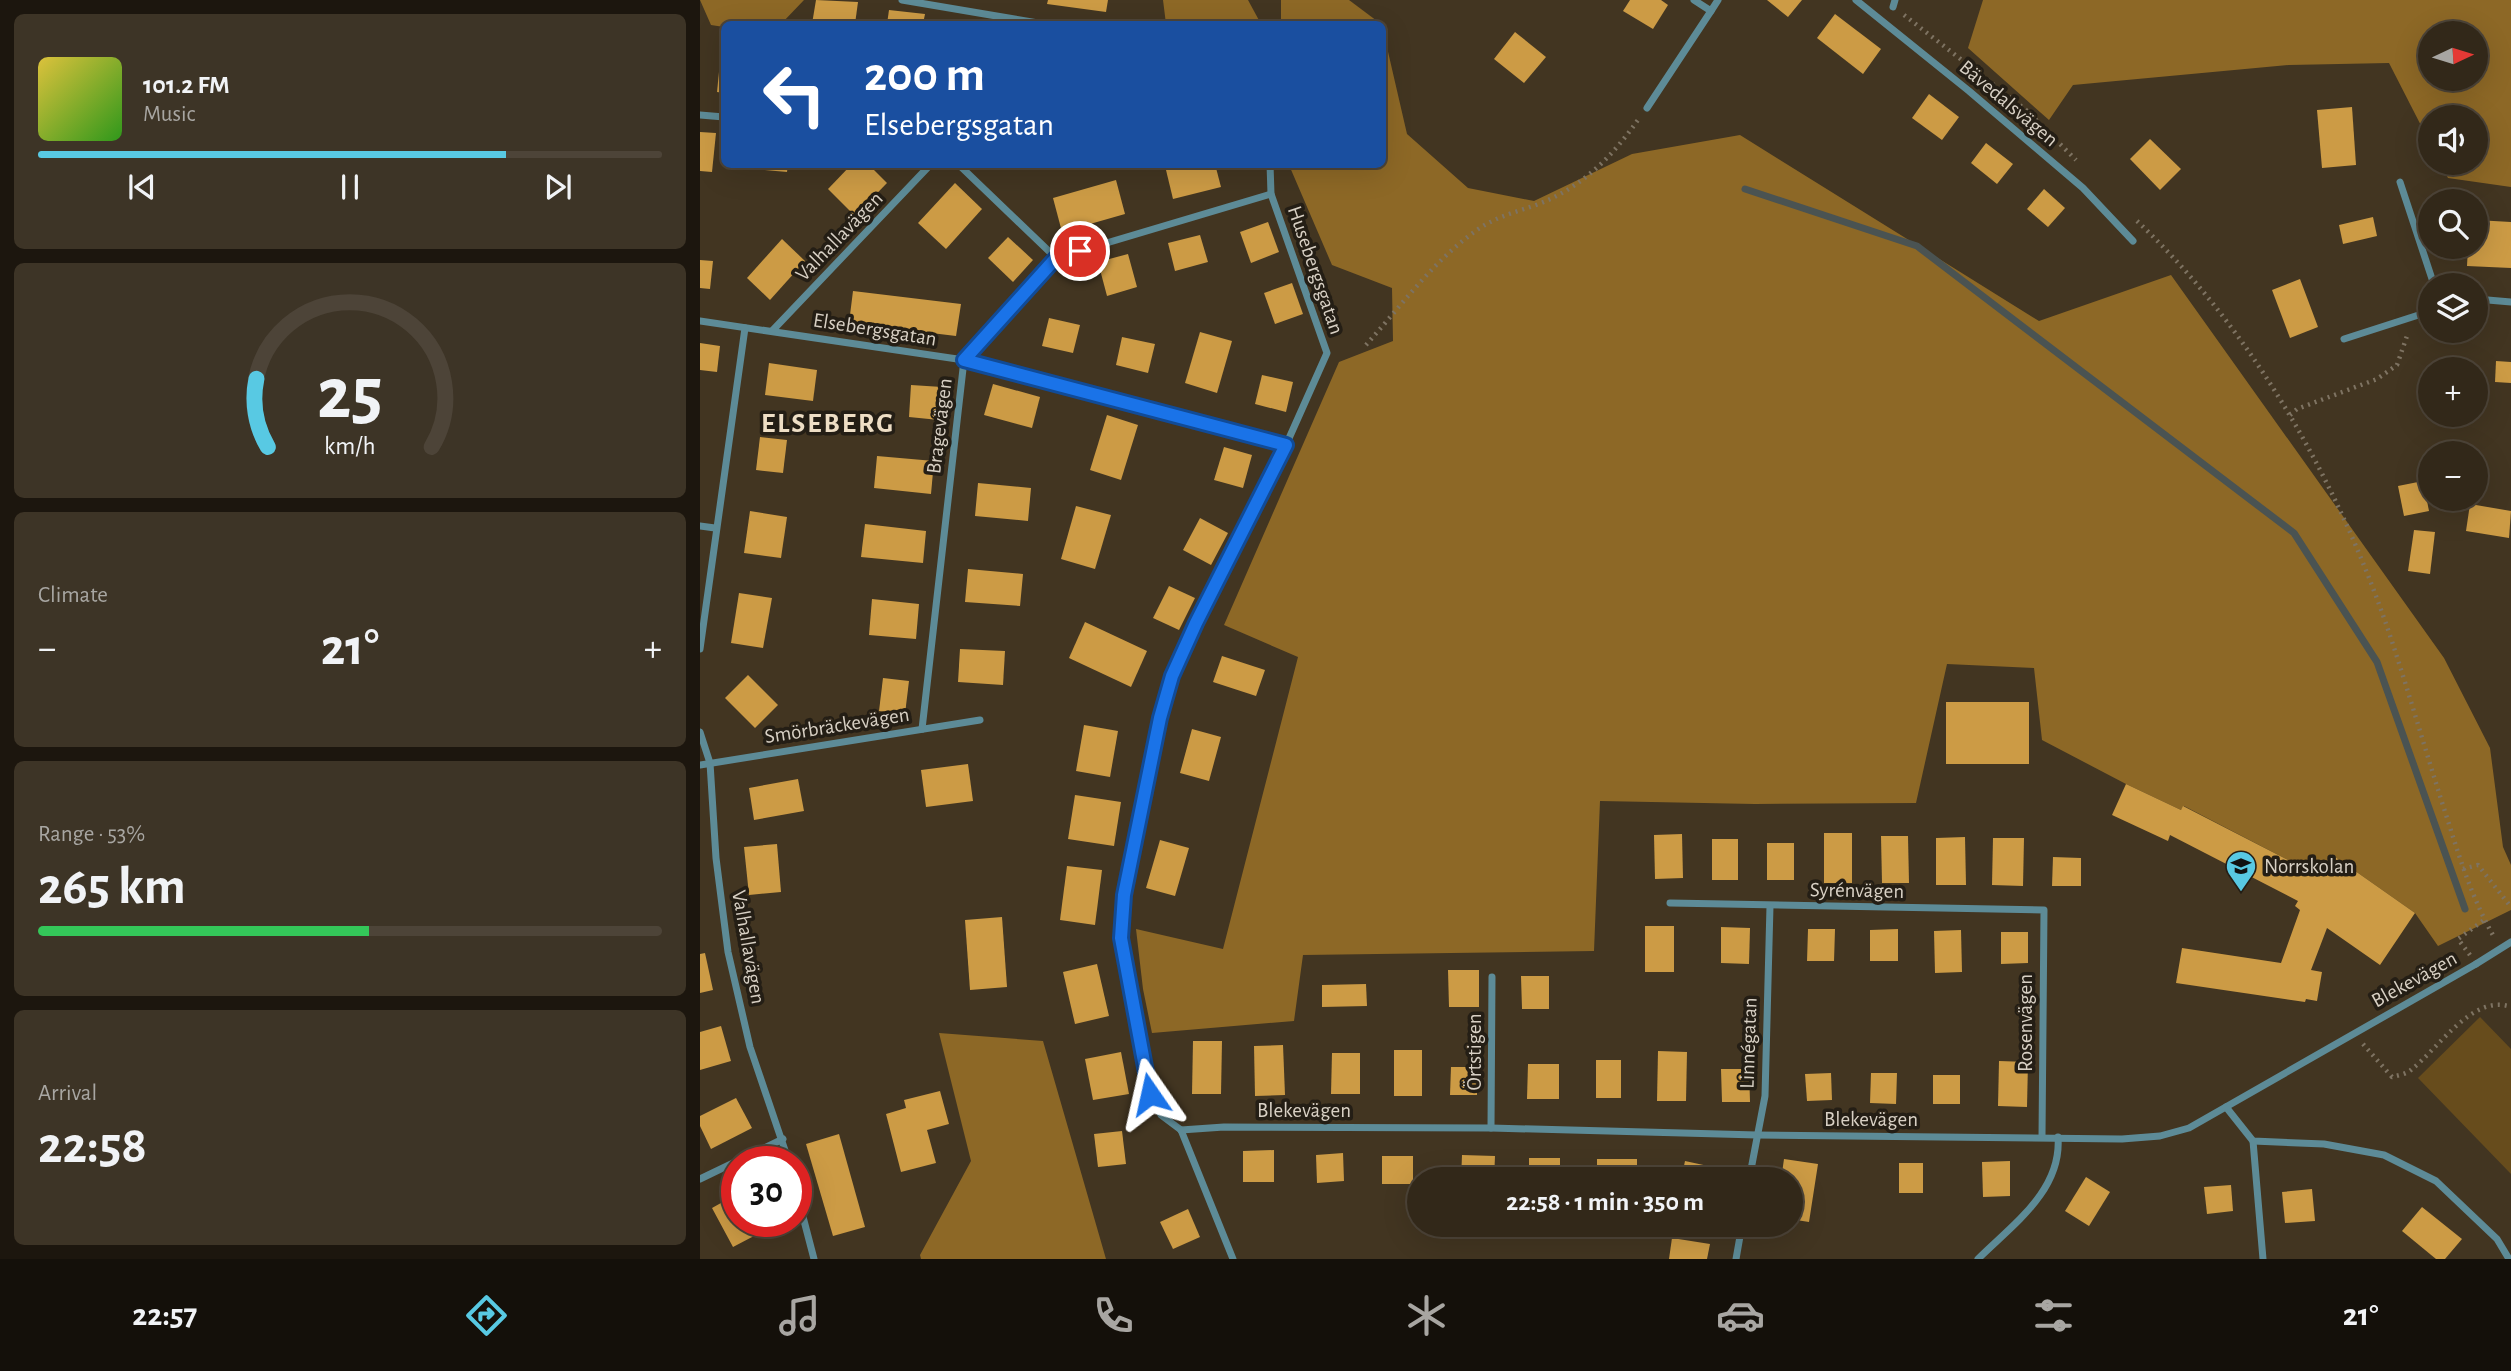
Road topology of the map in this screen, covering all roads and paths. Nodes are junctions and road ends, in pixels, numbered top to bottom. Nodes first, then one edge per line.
1 (902, 0) edge
2 (1694, 0) edge
3 (1718, 0) edge
4 (1856, 0) edge
5 (1894, 3) edge
6 (1710, 11) junction
7 (1026, 21) edge
8 (1647, 108) joint
9 (700, 115) edge
10 (721, 117) edge
11 (926, 168) edge
12 (962, 168) edge
13 (1270, 168) edge
14 (2085, 169) dead end
15 (2400, 182) dead end
16 (1271, 194) junction
17 (2133, 218) dead end
18 (2133, 241) dead end
19 (1056, 258) junction
20 (2430, 273) edge
21 (2488, 300) edge
22 (2511, 302) edge
23 (2418, 315) edge
24 (2409, 318) junction
25 (700, 321) edge
26 (745, 328) junction
27 (772, 331) junction
28 (2344, 339) dead end
29 (1366, 345) dead end
30 (964, 360) junction
31 (2290, 415) junction
32 (1286, 445) junction
33 (700, 526) edge
34 (715, 528) junction
35 (700, 649) edge
36 (980, 720) dead end
37 (922, 729) junction
38 (700, 732) edge
39 (710, 763) junction
40 (700, 765) edge
41 (2463, 869) junction
42 (1670, 903) dead end
43 (1770, 906) junction
44 (2511, 907) edge
45 (2044, 910) joint
46 (2484, 920) junction
47 (2511, 942) edge
48 (2498, 944) dead end
49 (2476, 964) junction
50 (1492, 977) dead end
51 (2511, 1007) edge
52 (2354, 1032) junction
53 (2226, 1107) junction
54 (1491, 1128) junction
55 (1181, 1130) junction
56 (1757, 1135) junction
57 (2042, 1137) junction
58 (2058, 1137) junction
59 (783, 1139) junction
60 (2253, 1141) junction
61 (785, 1146) edge
62 (1751, 1167) edge
63 (700, 1179) edge
64 (808, 1237) edge
65 (1740, 1237) edge
66 (814, 1259) edge
67 (1233, 1259) edge
68 (1736, 1259) edge
69 (1978, 1259) edge
70 (2263, 1259) edge
71 (2509, 1259) edge

1 - 7 street
2 - 6 street
3 - 6 street
4 - 18 street, Bävedalsvägen
5 - 14 path
6 - 8 street
8 - 29 path
9 - 10 street
11 - 27 street, Valhallavägen
12 - 19 street
13 - 16 street, Husebergsgatan
15 - 20 street
16 - 19 street
16 - 32 street, Husebergsgatan
17 - 31 path
19 - 30 street, Bragevägen
21 - 22 street
23 - 24 street
24 - 28 street
24 - 31 path
25 - 26 street, Elsebergsgatan
26 - 27 street, Elsebergsgatan
26 - 34 street
27 - 30 street, Elsebergsgatan
30 - 32 street, Elsebergsgatan
30 - 37 street, Bragevägen
31 - 41 path
32 - 55 street, Husebergsgatan
33 - 34 street
34 - 35 street
36 - 37 street, Smörbräckevägen
37 - 39 street, Smörbräckevägen
38 - 39 street, Valhallavägen
39 - 40 street, Smörbräckevägen
39 - 59 street, Valhallavägen
41 - 44 path
41 - 46 path
42 - 43 street, Syrénvägen
43 - 45 street, Syrénvägen
43 - 56 street, Linnégatan
45 - 57 street, Rosenvägen
46 - 48 path
46 - 49 path
47 - 49 street, Blekevägen, bridge
49 - 52 street, Blekevägen
50 - 54 street, Örtstigen
51 - 52 path
52 - 53 street, Blekevägen
53 - 58 street, Blekevägen
53 - 60 street
54 - 55 street, Blekevägen
54 - 56 street, Blekevägen
55 - 67 street
56 - 57 street, Blekevägen
56 - 62 street, Linnégatan
57 - 58 street, Blekevägen
58 - 69 street
59 - 61 street, Valhallavägen
59 - 63 street
60 - 70 street
60 - 71 street
64 - 66 street
65 - 68 street

